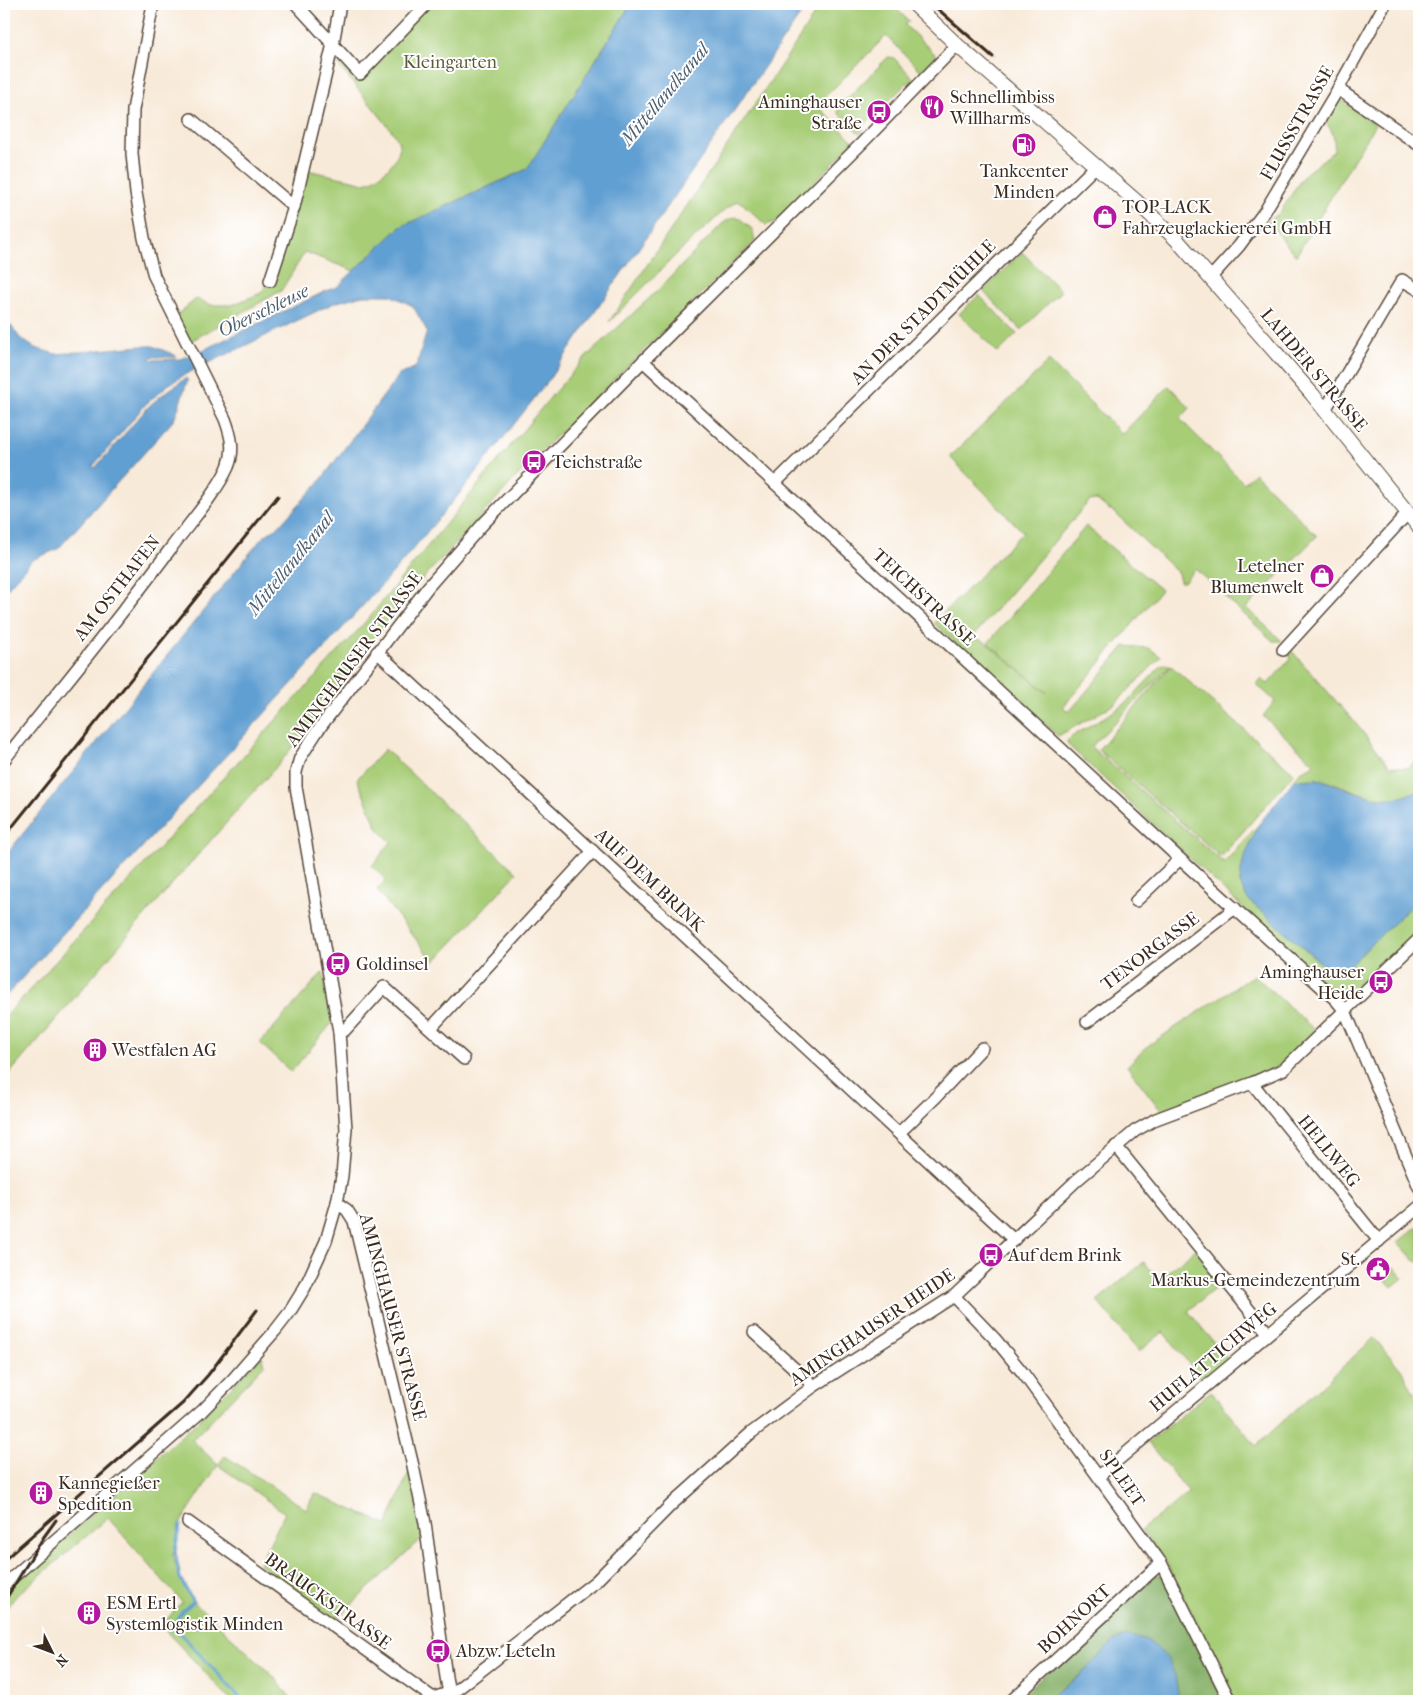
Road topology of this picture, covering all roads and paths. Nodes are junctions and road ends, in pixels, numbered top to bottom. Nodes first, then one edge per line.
1 (153, 4) edge
2 (296, 4) edge
3 (340, 4) edge
4 (427, 4) edge
5 (914, 4) edge
6 (1385, 4) edge
7 (333, 44) junction
8 (957, 45) junction
9 (1338, 89) junction
10 (191, 119) dead end
11 (1419, 145) edge
12 (1096, 166) junction
13 (294, 207) junction
14 (1211, 277) junction
15 (270, 281) dead end
16 (1419, 290) edge
17 (643, 361) junction
18 (1325, 410) junction
19 (775, 484) junction
20 (1408, 513) junction
21 (1419, 527) edge
22 (1283, 650) dead end
23 (377, 652) junction
24 (4, 760) edge
25 (593, 851) junction
26 (1180, 859) junction
27 (1136, 901) dead end
28 (1235, 908) junction
29 (1419, 940) edge
30 (1344, 1011) junction
31 (1087, 1022) dead end
32 (431, 1028) junction
33 (339, 1032) junction
34 (982, 1048) dead end
35 (464, 1059) dead end
36 (1252, 1083) junction
37 (899, 1133) junction
38 (1116, 1146) junction
39 (1416, 1167) edge
40 (1419, 1187) edge
41 (337, 1203) junction
42 (1419, 1207) edge
43 (1014, 1240) junction
44 (1379, 1241) junction
45 (954, 1296) junction
46 (754, 1332) dead end
47 (1268, 1333) junction
48 (814, 1386) junction
49 (1099, 1476) junction
50 (188, 1522) dead end
51 (1161, 1563) junction
52 (4, 1585) edge
53 (450, 1698) edge
54 (431, 1700) edge
55 (1011, 1701) edge
56 (1230, 1701) edge

1 - 24 street, AM OSTHAFEN
2 - 7 street
3 - 7 street
4 - 7 street
5 - 8 street, LAHDER STRASSE
6 - 9 street, FLUSSSTRASSE
7 - 13 street
8 - 12 street, LAHDER STRASSE
8 - 17 street, AMINGHAUSER STRASSE
9 - 11 street
9 - 14 street, FLUSSSTRASSE
10 - 13 street
12 - 14 street, LAHDER STRASSE
12 - 19 street, AN DER STADTMÜHLE
13 - 15 street
14 - 18 street, LAHDER STRASSE
16 - 18 street
17 - 19 street, TEICHSTRASSE
17 - 23 street, AMINGHAUSER STRASSE
18 - 20 street, LAHDER STRASSE
19 - 26 street, TEICHSTRASSE
20 - 21 street, LAHDER STRASSE
20 - 22 street
23 - 25 street, AUF DEM BRINK
23 - 33 street, AMINGHAUSER STRASSE
25 - 32 street
25 - 37 street, AUF DEM BRINK
26 - 27 street
26 - 28 street, TEICHSTRASSE
28 - 30 street, TEICHSTRASSE
28 - 31 street, TENORGASSE
29 - 30 street, AMINGHAUSER HEIDE
30 - 36 street, AMINGHAUSER HEIDE
30 - 39 street, TEICHSTRASSE
32 - 33 street
32 - 35 street
33 - 41 street, AMINGHAUSER STRASSE
34 - 37 street
36 - 38 street, AMINGHAUSER HEIDE
36 - 44 street, HELLWEG
37 - 43 street, AUF DEM BRINK
38 - 43 street, AMINGHAUSER HEIDE
38 - 47 street
39 - 40 street, TEICHSTRASSE
41 - 52 street
41 - 53 street, AMINGHAUSER STRASSE
42 - 44 street, HUFLATTICHWEG
43 - 45 street, AMINGHAUSER HEIDE
44 - 47 street, HUFLATTICHWEG
45 - 48 street, AMINGHAUSER HEIDE
45 - 49 street, SPLEET
46 - 48 street
47 - 49 street, HUFLATTICHWEG
48 - 53 street, AMINGHAUSER HEIDE
49 - 51 street, SPLEET
50 - 54 street, BRAUCKSTRASSE
51 - 55 street, BOHNORT
51 - 56 street, SPLEET
53 - 54 street, BRAUCKSTRASSE

